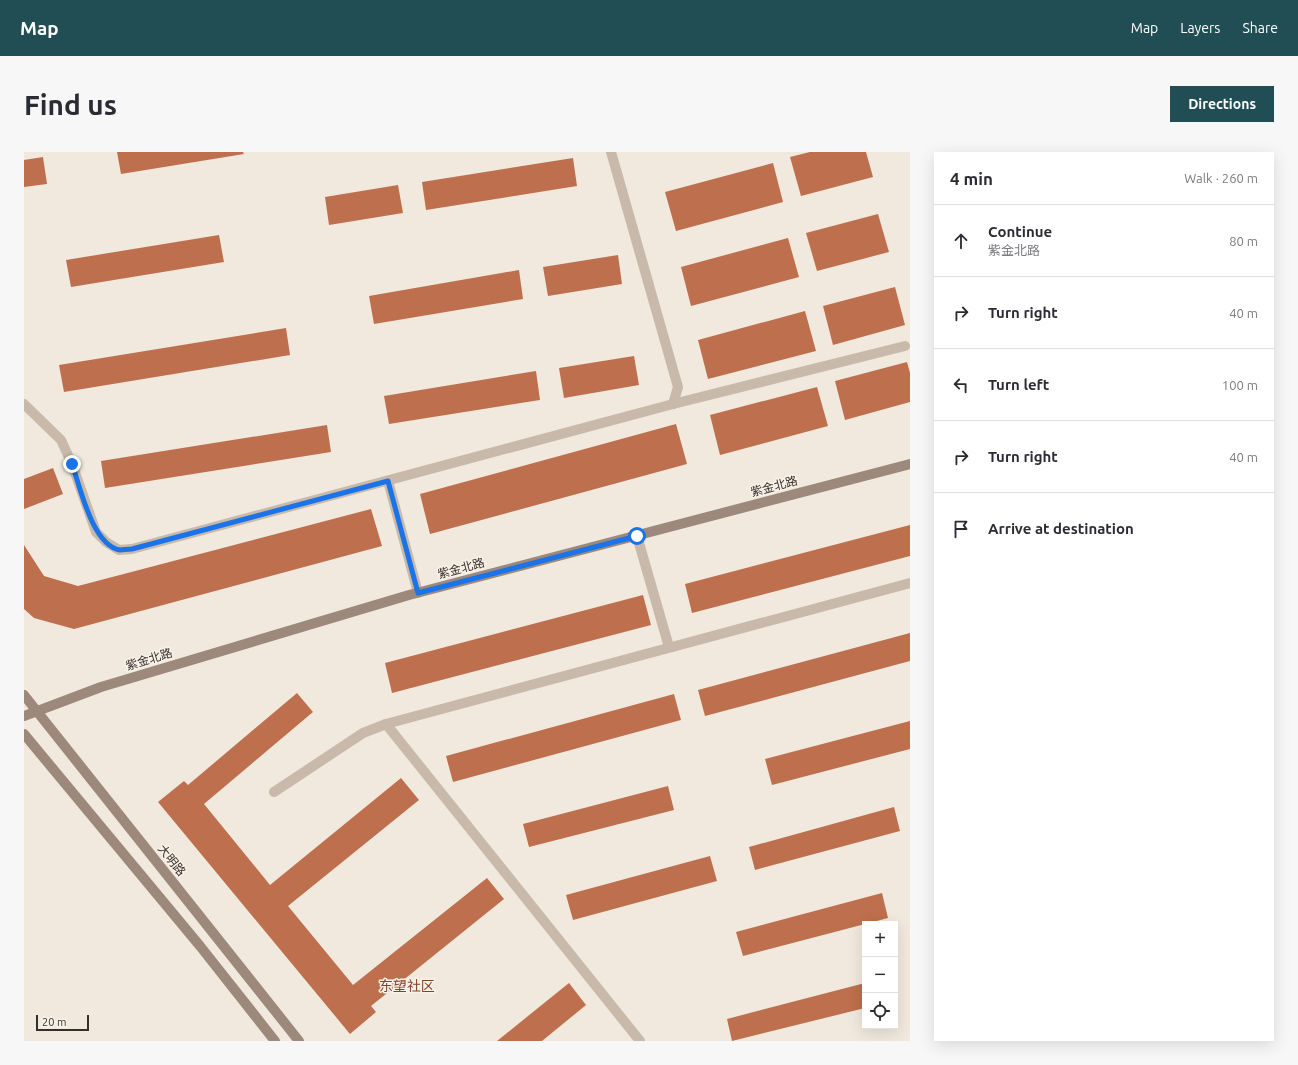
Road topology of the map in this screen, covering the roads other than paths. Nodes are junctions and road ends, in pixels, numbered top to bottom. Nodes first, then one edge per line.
1 (611, 152) edge
2 (905, 346) dead end
3 (24, 404) edge
4 (672, 404) junction
5 (910, 464) edge
6 (388, 481) junction
7 (637, 536) junction
8 (910, 583) edge
9 (418, 593) junction
10 (669, 647) junction
11 (24, 695) edge
12 (36, 710) junction
13 (24, 716) edge
14 (386, 724) junction
15 (24, 734) edge
16 (274, 792) dead end
17 (275, 1041) edge
18 (299, 1041) edge
19 (640, 1041) edge

1 - 4 lane
2 - 4 lane
3 - 6 lane
4 - 6 lane
5 - 7 street, 紫金北路
6 - 9 lane
7 - 9 street, 紫金北路
7 - 10 lane
8 - 10 lane
9 - 12 street, 紫金北路
10 - 14 lane
11 - 12 street, 大明路
12 - 13 street, 紫金北路
12 - 18 street, 大明路
14 - 16 lane
14 - 19 lane
15 - 17 street

